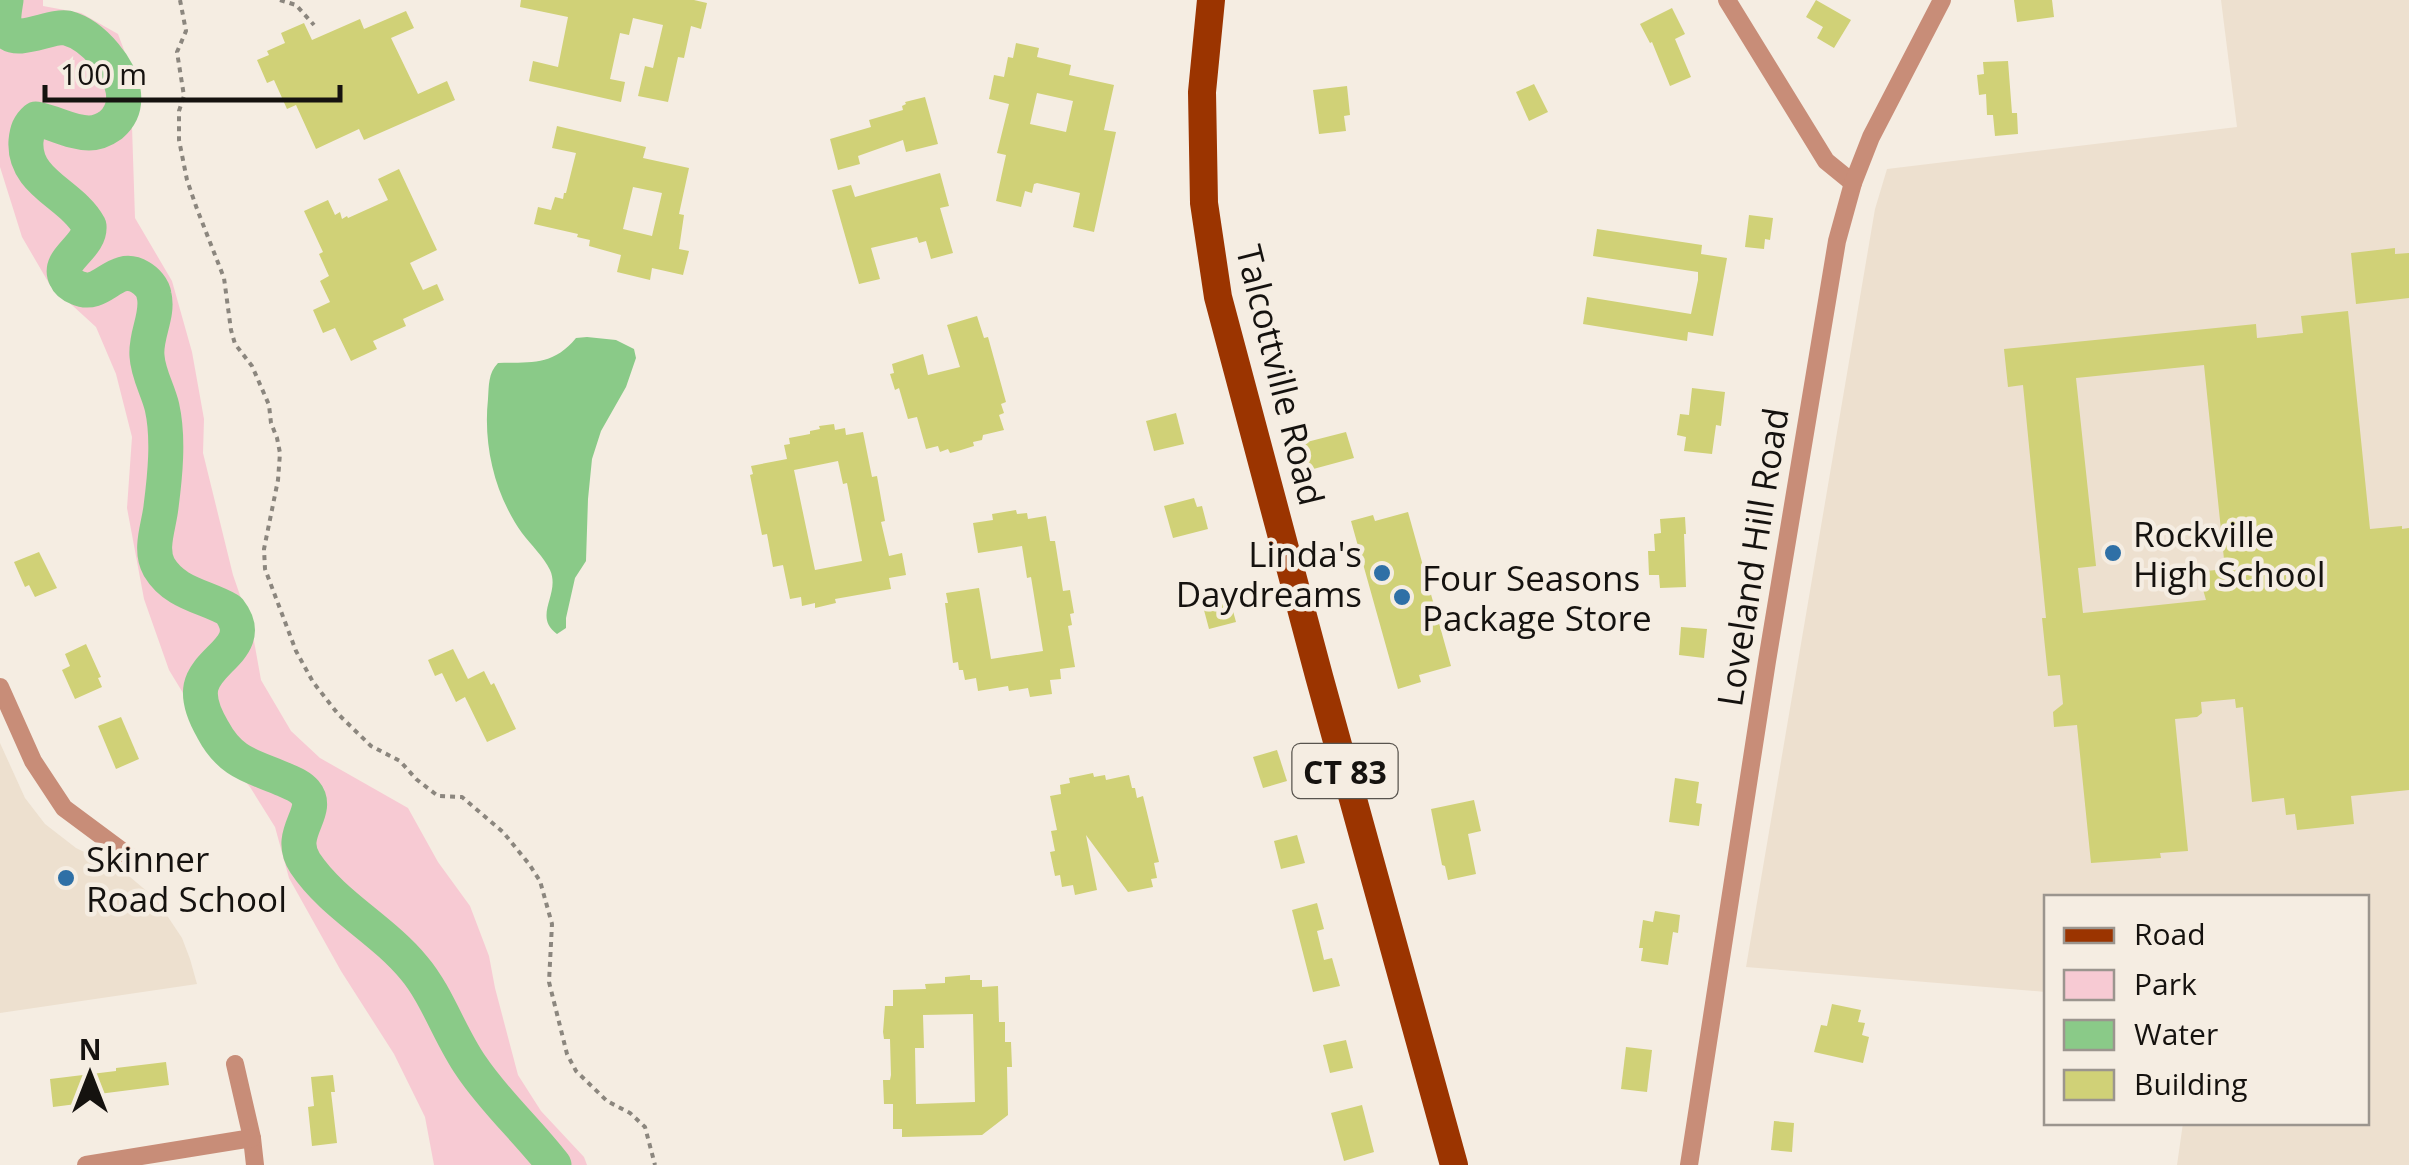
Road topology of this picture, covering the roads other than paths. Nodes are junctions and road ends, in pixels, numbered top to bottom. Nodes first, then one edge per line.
1 (1211, 0) edge
2 (1727, 0) edge
3 (1942, 0) edge
4 (1853, 183) junction
5 (0, 687) edge
6 (130, 857) dead end
7 (235, 1064) dead end
8 (252, 1138) junction
9 (86, 1165) edge
10 (255, 1165) edge
11 (1454, 1165) edge
12 (1690, 1165) edge

1 - 11 main road, Talcottville Road / CT 83
2 - 4 street
3 - 4 street, Loveland Hill Road
4 - 12 street, Loveland Hill Road
5 - 6 street
7 - 8 street
8 - 9 street
8 - 10 street

